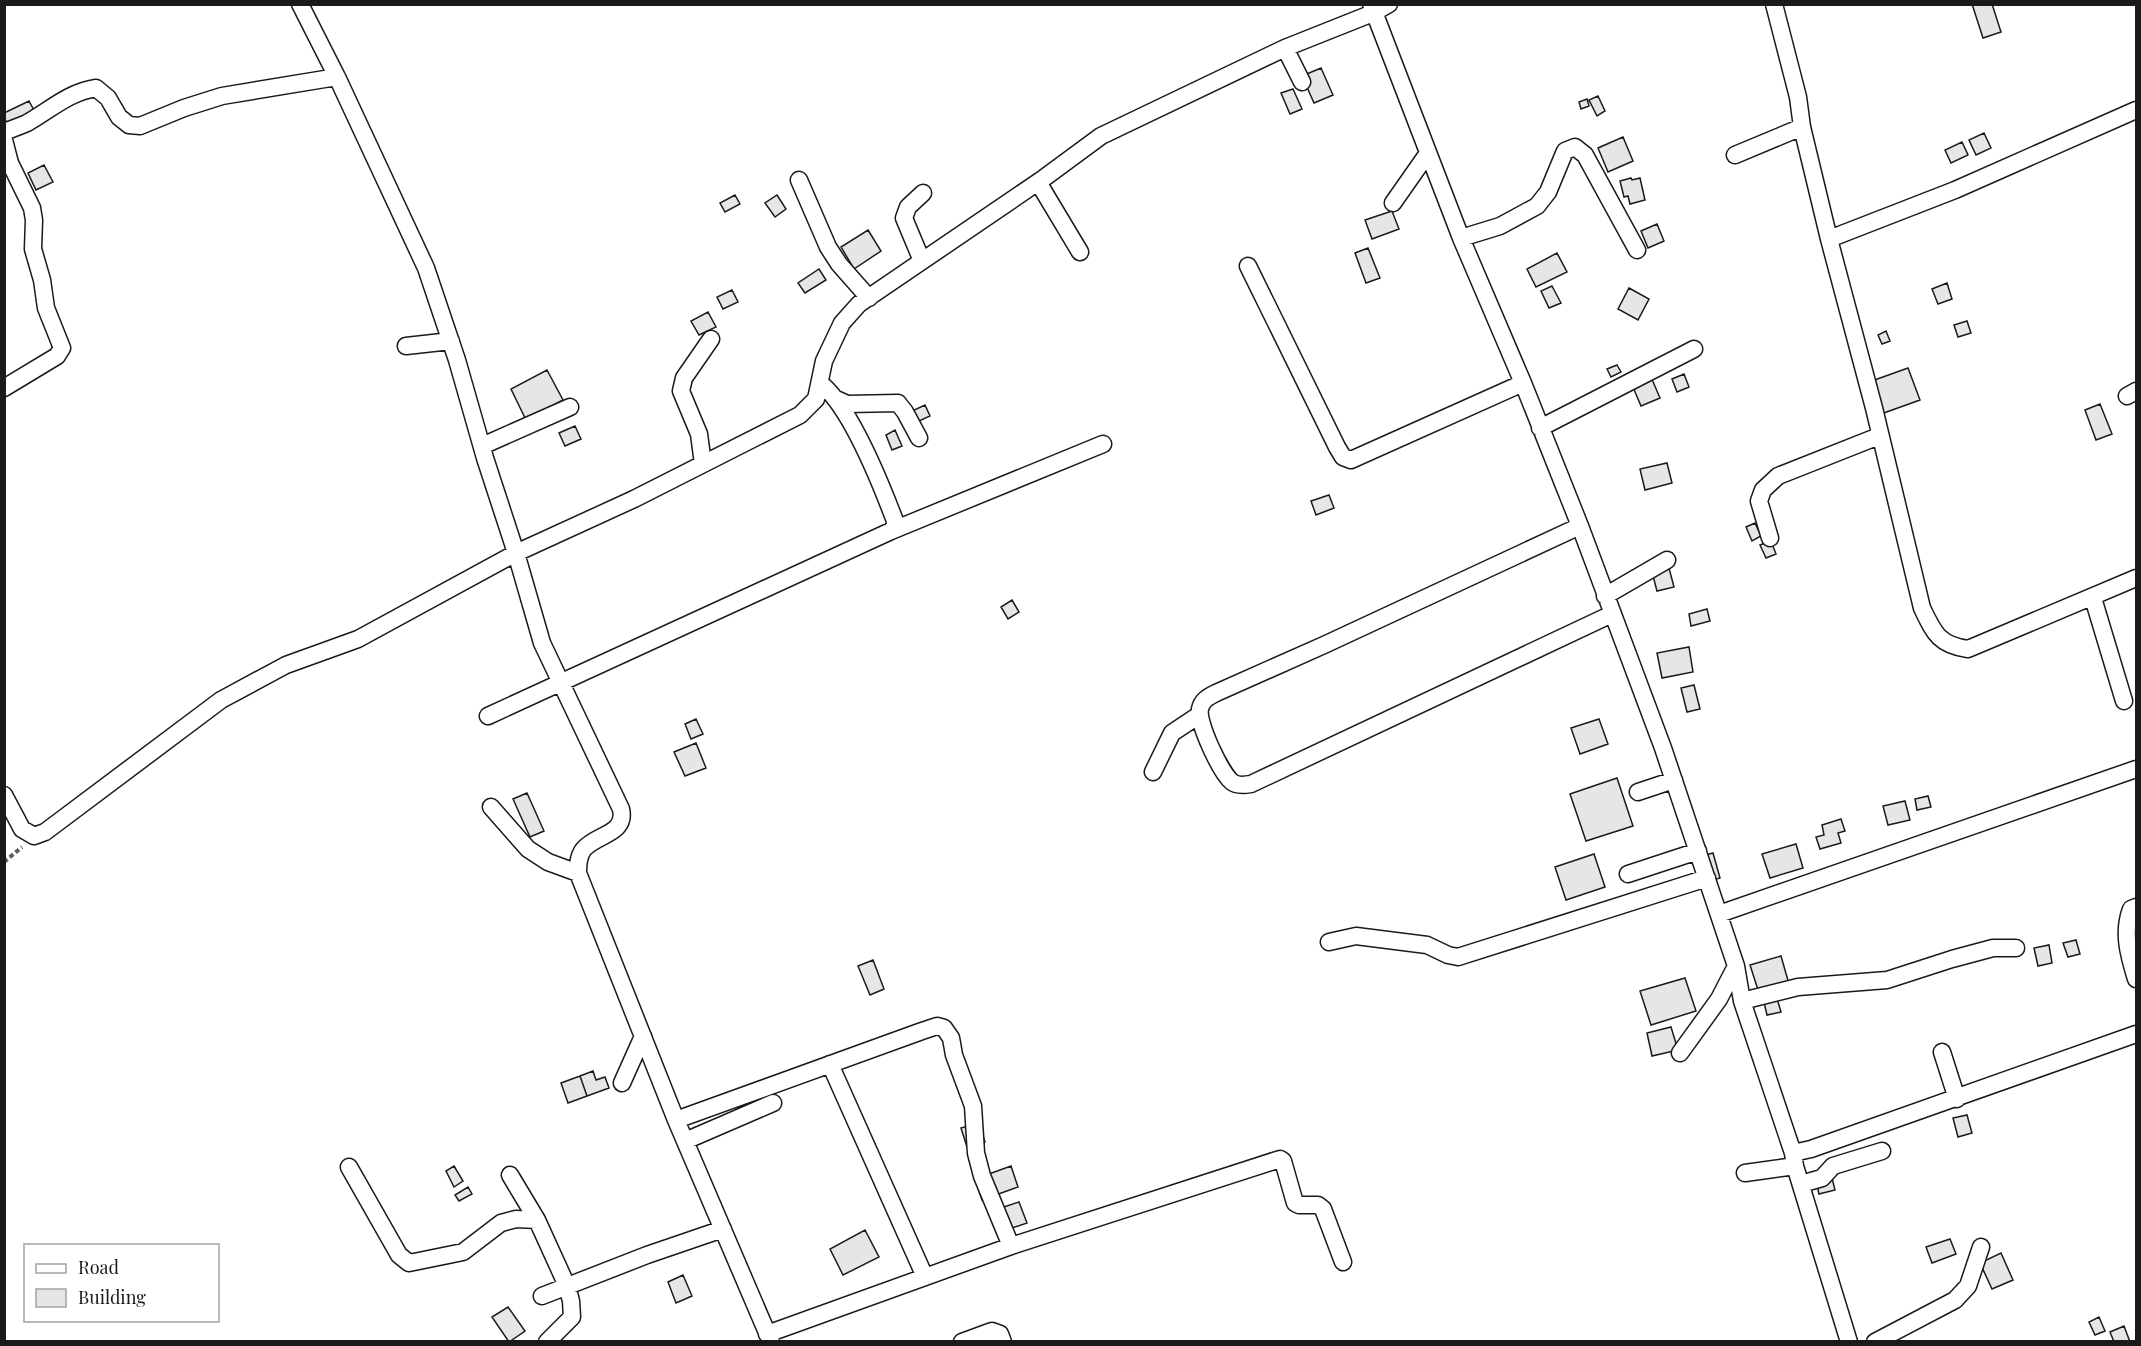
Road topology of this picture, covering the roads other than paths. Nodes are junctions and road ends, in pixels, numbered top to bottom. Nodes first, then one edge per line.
1 (300, 4) edge
2 (1389, 4) edge
3 (1774, 4) edge
4 (1372, 9) edge
5 (1285, 48) junction
6 (337, 77) junction
7 (1302, 82) dead end
8 (2136, 110) edge
9 (1802, 126) junction
10 (4, 132) edge
11 (4, 140) edge
12 (1428, 153) junction
13 (1735, 155) dead end
14 (799, 180) dead end
15 (1038, 182) junction
16 (923, 192) dead end
17 (1393, 203) dead end
18 (1461, 238) junction
19 (1829, 239) junction
20 (1637, 250) dead end
21 (1080, 252) dead end
22 (922, 261) junction
23 (1248, 266) dead end
24 (869, 298) junction
25 (711, 339) dead end
26 (451, 341) junction
27 (406, 346) dead end
28 (1694, 349) dead end
29 (820, 383) junction
30 (1523, 383) junction
31 (4, 388) edge
32 (836, 399) junction
33 (570, 407) dead end
34 (1540, 428) junction
35 (1879, 436) junction
36 (919, 438) dead end
37 (1103, 444) dead end
38 (482, 447) junction
39 (703, 464) junction
40 (1580, 526) junction
41 (891, 531) junction
42 (1770, 538) dead end
43 (516, 553) junction
44 (1667, 560) dead end
45 (2136, 578) edge
46 (1605, 596) junction
47 (2093, 598) junction
48 (1612, 614) junction
49 (561, 683) junction
50 (2124, 702) dead end
51 (1199, 715) junction
52 (488, 716) dead end
53 (2136, 769) edge
54 (1153, 771) dead end
55 (1674, 780) junction
56 (1638, 792) dead end
57 (4, 795) edge
58 (491, 807) dead end
59 (1698, 851) junction
60 (578, 873) junction
61 (1628, 874) dead end
62 (1707, 878) junction
63 (2136, 907) edge
64 (1719, 914) junction
65 (1329, 942) dead end
66 (2016, 948) dead end
67 (1736, 966) junction
68 (2136, 980) edge
69 (1742, 1001) junction
70 (2136, 1034) edge
71 (643, 1036) junction
72 (1942, 1052) dead end
73 (1680, 1053) dead end
74 (831, 1064) junction
75 (622, 1083) dead end
76 (1957, 1099) junction
77 (773, 1103) dead end
78 (676, 1120) junction
79 (685, 1141) junction
80 (1882, 1151) dead end
81 (1794, 1159) junction
82 (349, 1167) dead end
83 (1745, 1173) dead end
84 (510, 1175) dead end
85 (1801, 1184) junction
86 (537, 1220) junction
87 (723, 1229) junction
88 (1011, 1246) junction
89 (1981, 1247) dead end
90 (1343, 1262) dead end
91 (925, 1277) junction
92 (567, 1286) junction
93 (542, 1296) dead end
94 (769, 1338) edge
95 (547, 1341) edge
96 (962, 1341) edge
97 (1003, 1341) edge
98 (1849, 1341) edge
99 (1875, 1341) edge

1 - 6 street
2 - 4 street
3 - 9 street
4 - 5 street
4 - 12 street
5 - 7 street
5 - 15 street
6 - 10 street
6 - 26 street
8 - 19 street
9 - 13 street
9 - 19 street
11 - 31 street
12 - 17 street
12 - 18 street
14 - 24 street
15 - 21 street
15 - 22 street
16 - 22 street
18 - 20 street
18 - 30 street
19 - 35 street
22 - 24 street
23 - 30 street
24 - 29 street
25 - 39 street
26 - 27 street
26 - 38 street
28 - 34 street
29 - 32 street
29 - 39 street
30 - 34 street
32 - 36 street
32 - 41 street
33 - 38 street
34 - 40 street
35 - 42 street
35 - 47 street
37 - 41 street
38 - 43 street
39 - 43 street
40 - 46 street
40 - 51 street
41 - 49 street
43 - 49 street
43 - 57 street
44 - 46 street
45 - 47 street
46 - 48 street
47 - 50 street
48 - 51 street
48 - 55 street
49 - 52 street
49 - 60 street
51 - 54 street
53 - 64 street
55 - 56 street
55 - 59 street
58 - 60 street
59 - 61 street
59 - 62 street
60 - 71 street
62 - 64 street
62 - 65 street
63 - 68 street
64 - 67 street
66 - 69 street
67 - 69 street
67 - 73 street
69 - 81 street
70 - 76 street
71 - 75 street
71 - 78 street
72 - 76 street
74 - 78 street
74 - 88 street
74 - 91 street
76 - 81 street
77 - 79 street
78 - 79 street
79 - 87 street
80 - 85 street
81 - 83 street
81 - 85 street
82 - 86 street
84 - 86 street
85 - 98 street
86 - 92 street
87 - 92 street
87 - 94 street
88 - 90 street
88 - 91 street
89 - 99 street
91 - 94 street
92 - 93 street
92 - 95 street
96 - 97 street

